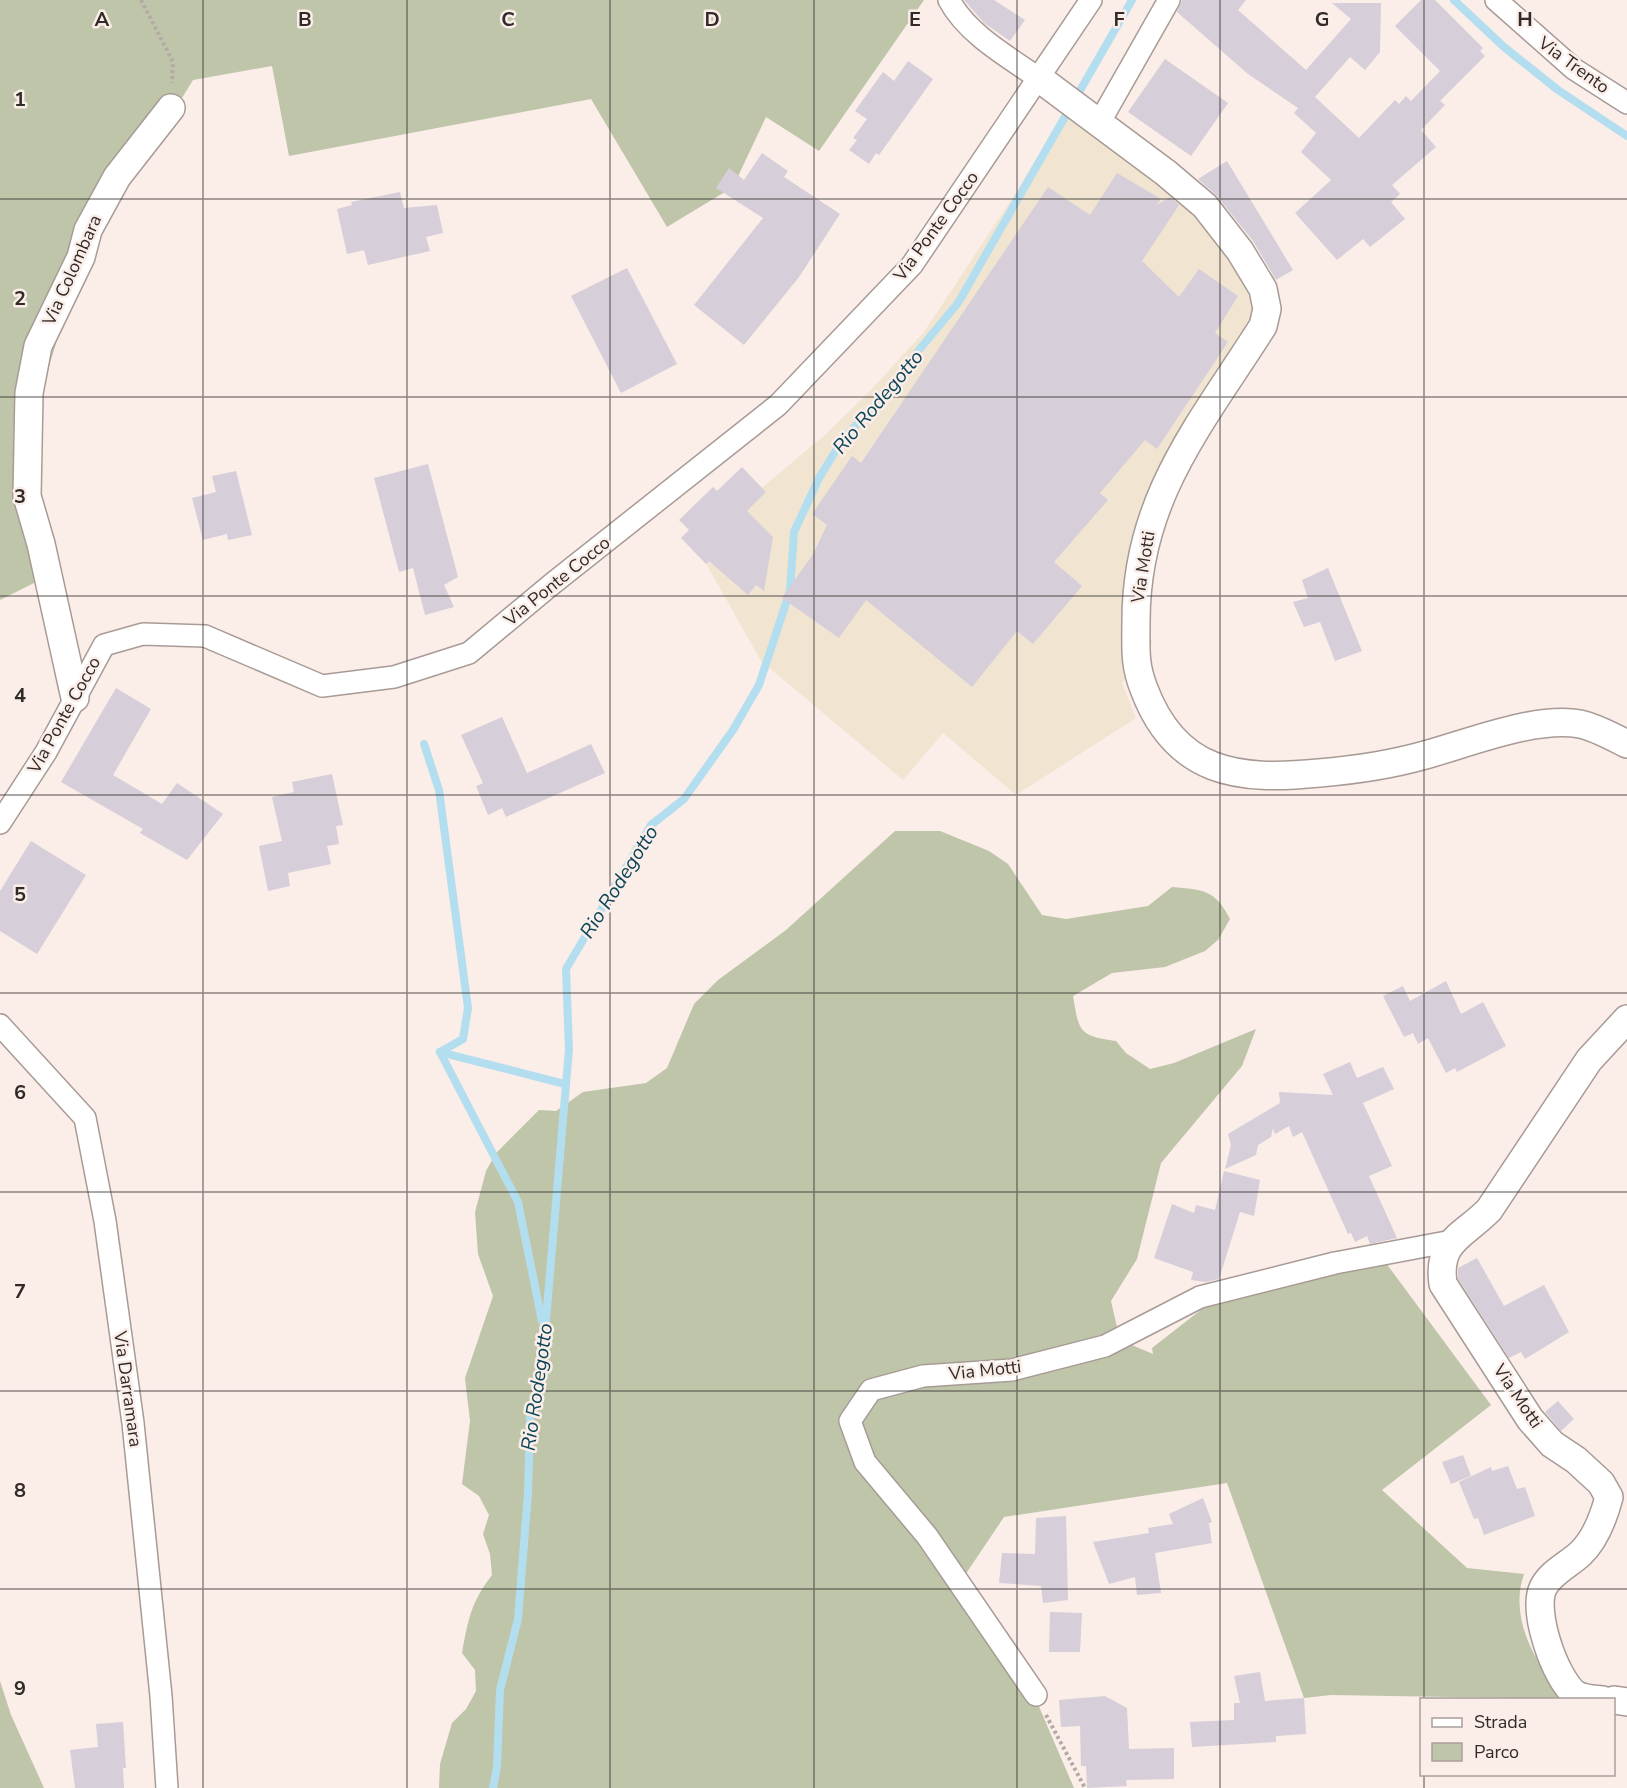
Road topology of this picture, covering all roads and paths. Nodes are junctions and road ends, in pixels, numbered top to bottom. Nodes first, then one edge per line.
1 (141, 0) edge
2 (949, 0) edge
3 (1091, 0) edge
4 (1169, 0) edge
5 (1496, 0) edge
6 (1048, 86) junction
7 (1627, 103) edge
8 (171, 108) joint
9 (1093, 121) junction
10 (75, 698) junction
11 (1627, 744) edge
12 (0, 823) edge
13 (1627, 1020) edge
14 (0, 1025) edge
15 (1452, 1241) junction
16 (1036, 1695) joint
17 (1590, 1698) edge
18 (167, 1788) edge
19 (1085, 1788) edge

1 - 8 path
2 - 6 street
3 - 6 street, Via Ponte Cocco
4 - 9 street
5 - 7 street, Via Trento
6 - 9 street, Via Motti
6 - 10 street, Via Ponte Cocco
8 - 10 street, Via Colombara
9 - 11 street, Via Motti
10 - 12 street, Via Ponte Cocco
13 - 15 street, Via Motti
14 - 18 street, Via Darramara
15 - 16 street, Via Motti
15 - 17 street, Via Motti
16 - 19 path

